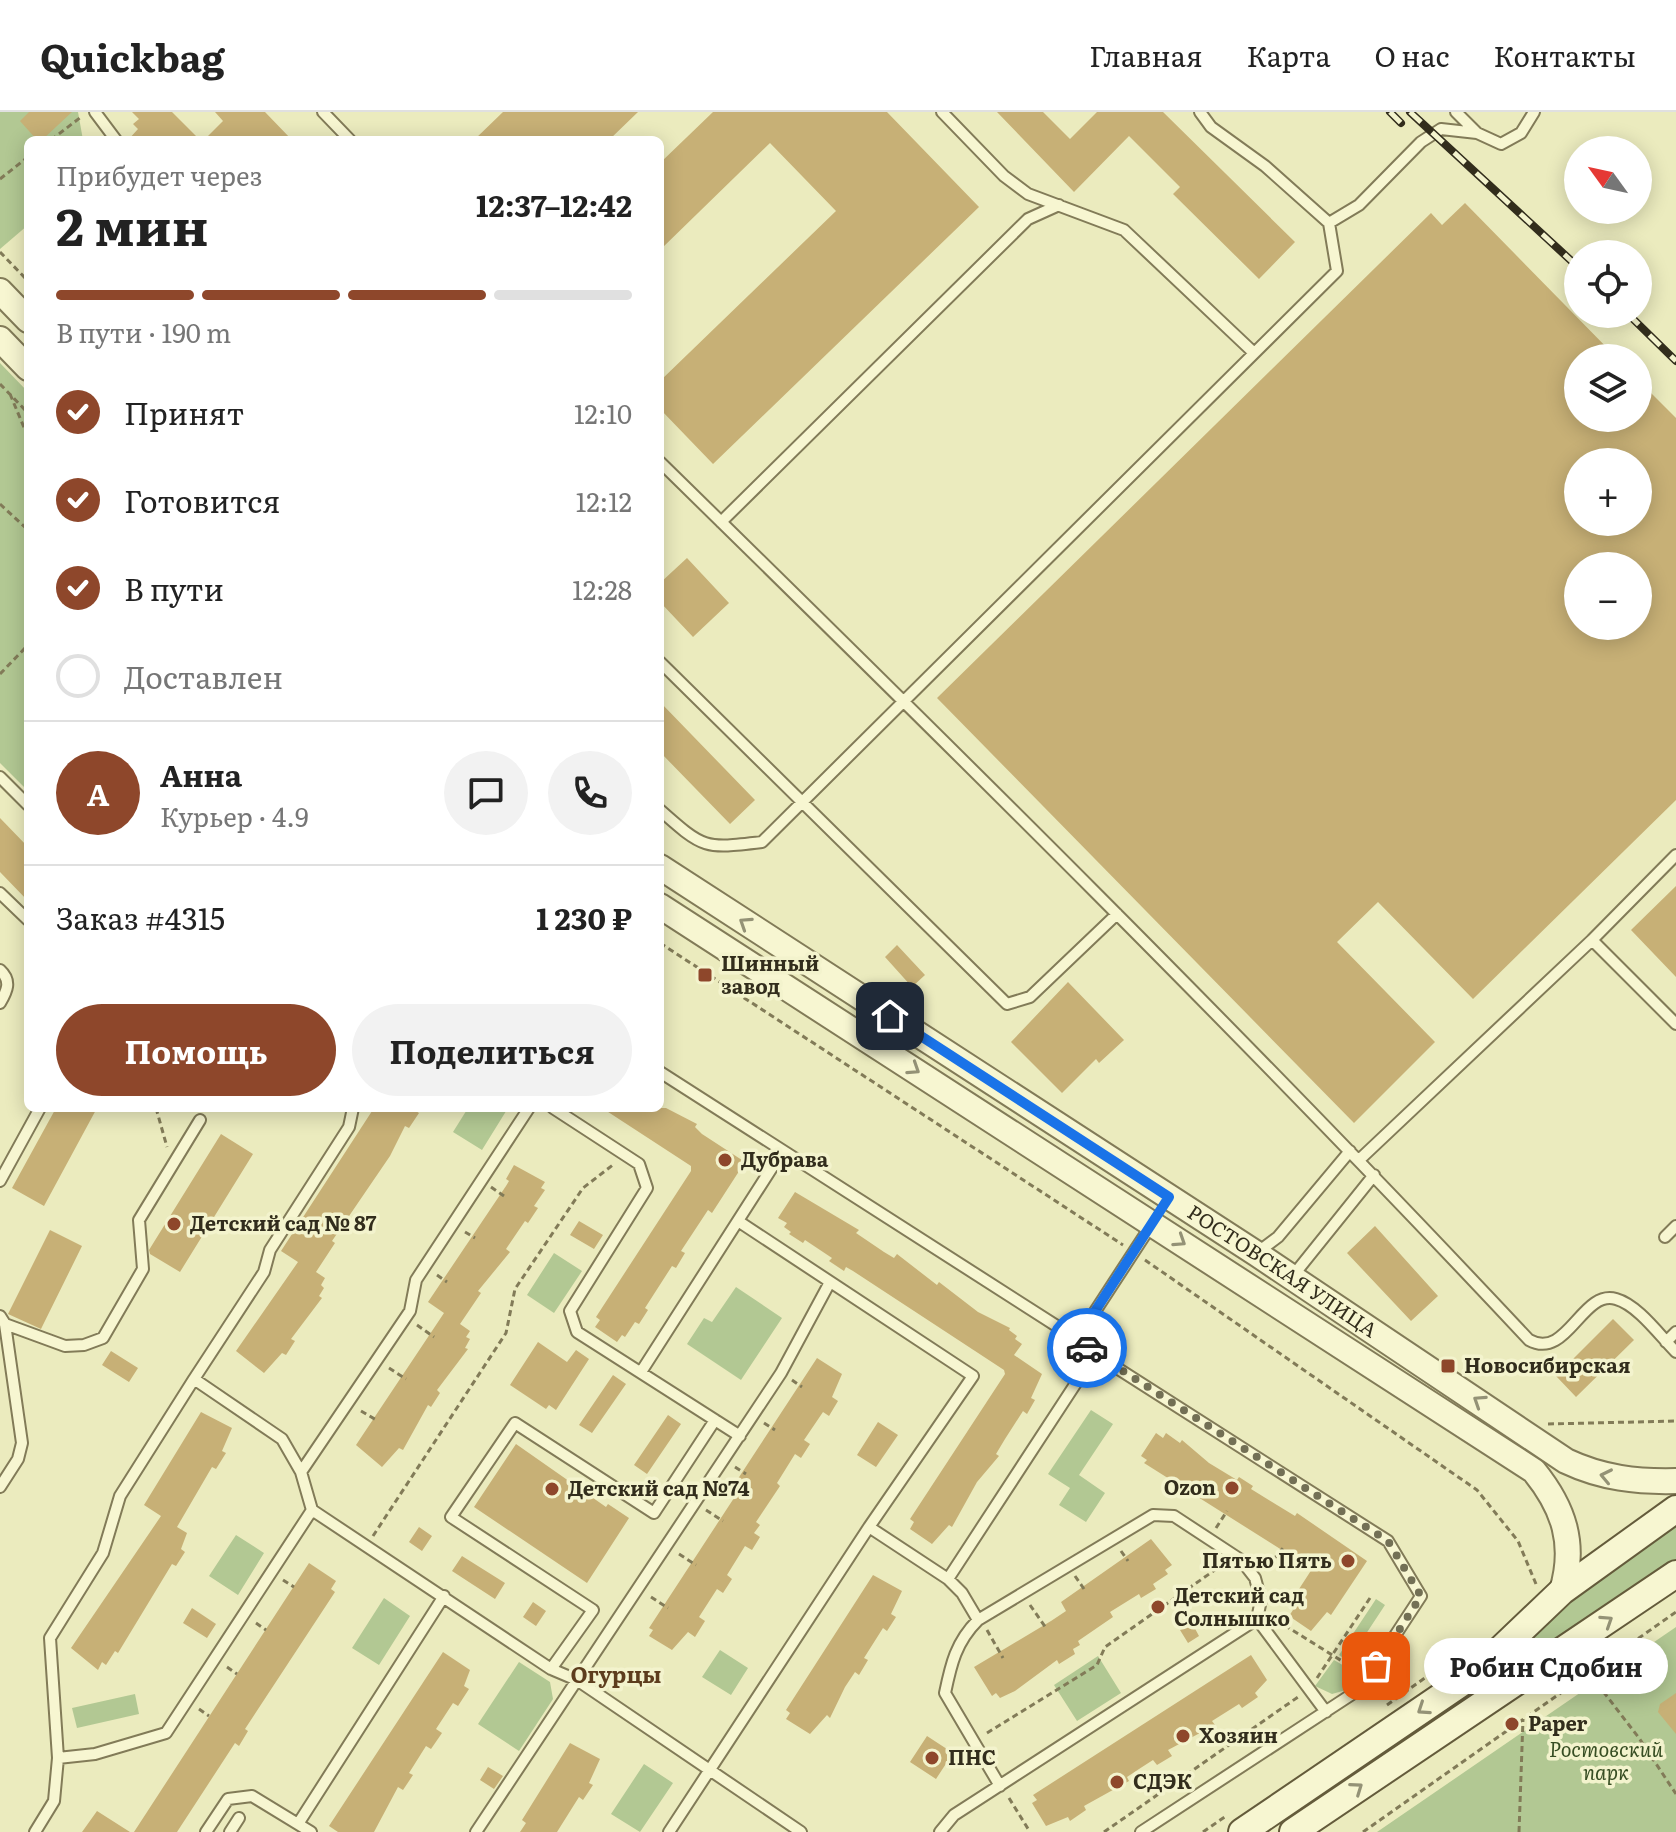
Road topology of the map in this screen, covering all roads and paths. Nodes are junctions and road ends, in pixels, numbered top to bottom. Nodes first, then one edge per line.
1 (87, 112) edge
2 (95, 112) edge
3 (323, 112) edge
4 (942, 112) edge
5 (1200, 112) edge
6 (1456, 112) edge
7 (1534, 112) edge
8 (1477, 133) junction
9 (56, 136) edge
10 (113, 136) edge
11 (346, 136) edge
12 (24, 160) edge
13 (0, 179) edge
14 (1059, 205) junction
15 (1329, 223) junction
16 (0, 252) edge
17 (24, 277) edge
18 (0, 291) edge
19 (24, 316) edge
20 (0, 339) edge
21 (1253, 352) junction
22 (24, 364) edge
23 (0, 384) edge
24 (10, 394) junction
25 (24, 409) edge
26 (24, 427) edge
27 (664, 466) edge
28 (0, 504) edge
29 (721, 522) junction
30 (24, 526) edge
31 (24, 649) edge
32 (664, 666) edge
33 (0, 674) edge
34 (903, 700) junction
35 (0, 777) edge
36 (24, 801) edge
37 (801, 801) junction
38 (664, 814) edge
39 (1676, 855) edge
40 (664, 870) edge
41 (0, 893) edge
42 (664, 909) edge
43 (1117, 914) junction
44 (24, 916) edge
45 (1592, 940) junction
46 (664, 946) edge
47 (0, 970) edge
48 (0, 1003) edge
49 (1676, 1024) edge
50 (664, 1075) edge
51 (38, 1112) edge
52 (157, 1112) edge
53 (352, 1112) edge
54 (526, 1112) edge
55 (559, 1112) edge
56 (200, 1120) dead end
57 (1350, 1151) junction
58 (782, 1152) junction
59 (625, 1155) junction
60 (1359, 1160) junction
61 (172, 1165) junction
62 (1374, 1175) junction
63 (0, 1181) edge
64 (1169, 1197) junction
65 (738, 1221) junction
66 (1152, 1223) junction
67 (1676, 1226) edge
68 (1665, 1237) dead end
69 (1133, 1252) junction
70 (1257, 1254) junction
71 (1292, 1277) junction
72 (830, 1282) junction
73 (406, 1318) junction
74 (3, 1320) edge
75 (1676, 1332) edge
76 (434, 1337) dead end
77 (1077, 1339) junction
78 (1666, 1342) junction
79 (1676, 1352) edge
80 (1095, 1354) junction
81 (377, 1360) junction
82 (641, 1372) junction
83 (194, 1379) junction
84 (406, 1379) dead end
85 (348, 1402) junction
86 (715, 1420) junction
87 (378, 1421) dead end
88 (740, 1436) junction
89 (301, 1472) junction
90 (1676, 1481) edge
91 (0, 1487) edge
92 (695, 1503) junction
93 (1676, 1509) edge
94 (312, 1510) junction
95 (1227, 1511) dead end
96 (723, 1521) dead end
97 (869, 1527) junction
98 (1209, 1539) junction
99 (367, 1546) junction
100 (666, 1546) junction
101 (1284, 1547) dead end
102 (1235, 1556) junction
103 (696, 1565) dead end
104 (1255, 1578) junction
105 (948, 1579) junction
106 (1671, 1580) edge
107 (638, 1588) junction
108 (1549, 1590) junction
109 (1022, 1594) junction
110 (444, 1596) junction
111 (1370, 1598) dead end
112 (668, 1608) dead end
113 (1676, 1612) edge
114 (1258, 1615) junction
115 (979, 1620) junction
116 (1526, 1625) junction
117 (1046, 1628) dead end
118 (1477, 1640) dead end
119 (1333, 1655) junction
120 (1551, 1656) junction
121 (1003, 1658) dead end
122 (551, 1669) junction
123 (1358, 1671) dead end
124 (1589, 1673) junction
125 (577, 1680) junction
126 (1309, 1690) junction
127 (1387, 1705) dead end
128 (1326, 1712) junction
129 (1523, 1719) junction
130 (973, 1742) junction
131 (58, 1758) junction
132 (711, 1771) junction
133 (1001, 1786) junction
134 (1676, 1794) edge
135 (239, 1818) dead end
136 (298, 1824) junction
137 (35, 1832) edge
138 (206, 1832) edge
139 (230, 1832) edge
140 (311, 1832) edge
141 (476, 1832) edge
142 (669, 1832) edge
143 (801, 1832) edge
144 (940, 1832) edge
145 (1030, 1832) edge
146 (1104, 1832) edge
147 (1141, 1832) edge
148 (1242, 1832) edge
149 (1293, 1832) edge
150 (1363, 1832) edge
151 (1519, 1832) edge

1 - 9 path
2 - 10 lane
3 - 11 lane
4 - 14 lane
5 - 15 lane
6 - 8 lane
7 - 8 lane
8 - 15 lane
12 - 13 path
14 - 21 lane
14 - 29 lane
15 - 21 lane
16 - 17 path
18 - 19 street
20 - 22 street
21 - 34 lane
23 - 24 path
24 - 25 path
24 - 26 path
27 - 29 lane
28 - 30 path
29 - 34 lane
31 - 33 path
32 - 37 lane
34 - 37 lane
34 - 43 lane
35 - 36 lane
37 - 38 lane
37 - 43 lane
39 - 45 lane
64 -> 40 street, РОСТОВСКАЯ УЛИЦА
41 - 44 lane
42 -> 66 street, РОСТОВСКАЯ УЛИЦА
43 - 57 lane
45 - 49 lane
45 - 60 lane
46 - 69 path
47 - 48 lane
50 - 58 lane
51 - 63 lane
52 - 61 path
53 - 83 lane
54 - 73 lane
55 - 59 lane
56 - 61 lane
57 - 60 lane
57 - 70 lane
58 - 65 lane
58 - 77 lane
59 - 82 lane
59 - 99 path
60 - 62 lane
61 - 74 lane
62 - 71 lane
62 - 78 lane
64 - 66 street
64 - 70 street, РОСТОВСКАЯ УЛИЦА
65 - 72 lane
65 - 82 lane
66 - 69 lane
66 -> 108 street, РОСТОВСКАЯ УЛИЦА
67 - 68 lane
69 - 77 lane
69 - 108 path
70 - 71 street, РОСТОВСКАЯ УЛИЦА
90 -> 71 street, РОСТОВСКАЯ УЛИЦА
72 - 88 lane
72 - 97 lane
73 - 76 path
73 - 81 lane
74 - 91 lane
75 - 78 lane
77 - 80 lane
78 - 79 lane
80 - 105 lane
80 - 128 lane
81 - 84 path
81 - 85 lane
82 - 86 lane
83 - 89 lane
83 - 131 lane
85 - 87 path
85 - 89 lane
86 - 88 lane
86 - 122 lane
88 - 92 lane
89 - 94 lane
92 - 96 path
92 - 100 lane
93 - 108 main road
94 - 99 lane
94 - 131 lane
95 - 98 path
97 - 105 lane
97 - 132 lane
98 - 102 lane
98 - 109 lane
99 - 110 lane
100 - 103 path
100 - 107 lane
101 - 104 path
102 - 104 lane
102 - 130 path
104 - 114 lane
105 - 115 lane
120 -> 106 main road
107 - 112 path
107 - 125 lane
108 - 116 main road
109 - 115 lane
109 - 117 path
110 - 122 lane
110 - 136 lane
111 - 119 path
113 - 124 path
114 - 119 path
114 - 126 lane
114 - 133 lane
115 - 121 path
115 - 130 lane
116 - 120 main road
116 -> 148 main road
118 - 127 path
119 - 123 path
119 - 126 path
149 -> 120 main road
122 - 125 lane
124 - 129 path
124 - 134 path
125 - 132 lane
125 - 141 lane
126 - 128 lane
126 - 146 path
128 - 147 lane
129 - 150 path
129 - 151 path
130 - 133 lane
131 - 137 lane
132 - 142 lane
132 - 143 lane
133 - 144 lane
133 - 145 path
135 - 139 lane
136 - 138 lane
136 - 140 lane

